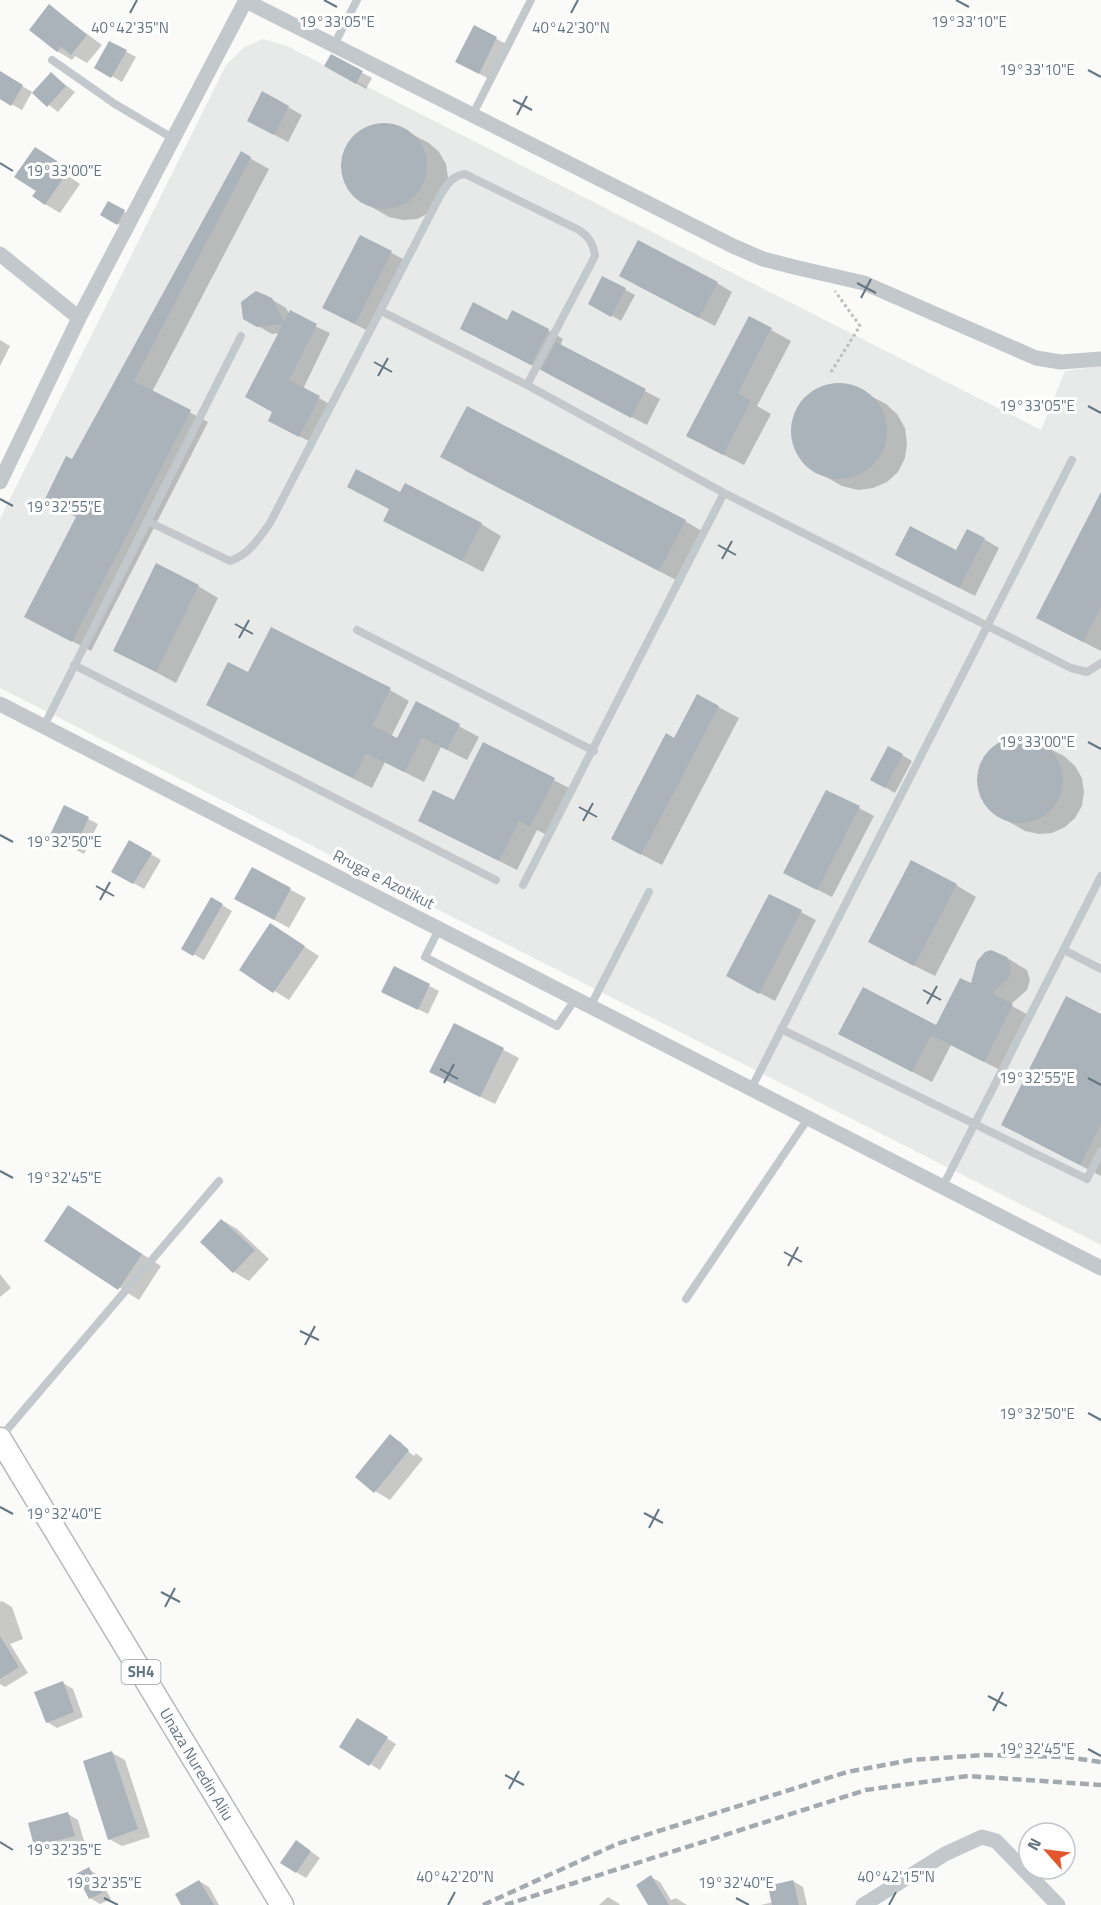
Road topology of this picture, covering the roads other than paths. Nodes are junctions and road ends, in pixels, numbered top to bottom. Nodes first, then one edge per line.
1 (246, 0) edge
2 (357, 0) edge
3 (531, 0) edge
4 (334, 45) junction
5 (52, 60) dead end
6 (474, 114) junction
7 (174, 139) junction
8 (0, 254) edge
9 (381, 311) junction
10 (79, 318) junction
11 (241, 336) dead end
12 (1101, 359) edge
13 (526, 385) junction
14 (1072, 460) dead end
15 (0, 482) edge
16 (724, 493) junction
17 (147, 520) junction
18 (988, 625) junction
19 (357, 630) dead end
20 (1101, 663) edge
21 (74, 664) junction
22 (0, 704) edge
23 (44, 726) junction
24 (594, 751) junction
25 (1101, 876) edge
26 (496, 880) dead end
27 (523, 885) dead end
28 (649, 892) dead end
29 (440, 928) junction
30 (1064, 950) junction
31 (1101, 969) edge
32 (576, 998) junction
33 (591, 1005) junction
34 (781, 1029) junction
35 (752, 1087) junction
36 (809, 1117) junction
37 (975, 1124) junction
38 (1101, 1150) edge
39 (219, 1181) dead end
40 (943, 1186) junction
41 (1101, 1268) edge
42 (686, 1299) dead end
43 (0, 1438) edge
44 (282, 1905) edge
45 (863, 1905) edge
46 (1058, 1905) edge

1 - 4 street
1 - 7 street
2 - 4 lane
3 - 6 lane
4 - 6 street
5 - 7 lane
6 - 12 street
7 - 10 street
8 - 10 street
9 - 13 lane
9 - 13 lane
9 - 17 lane
10 - 15 street
11 - 17 lane
13 - 16 lane
14 - 18 lane
16 - 18 lane
16 - 24 lane
17 - 21 lane
18 - 20 lane
18 - 34 lane
19 - 24 lane
21 - 23 lane
21 - 26 lane
22 - 23 street, Rruga e Azotikut
23 - 29 street, Rruga e Azotikut
24 - 27 lane
25 - 30 lane
28 - 33 lane
29 - 32 street, Rruga e Azotikut
29 - 32 lane
30 - 31 lane
30 - 37 lane
32 - 33 street, Rruga e Azotikut
33 - 35 street, Rruga e Azotikut
34 - 35 lane
34 - 37 lane
35 - 36 street, Rruga e Azotikut
36 - 40 street, Rruga e Azotikut
36 - 42 lane
37 - 38 lane
37 - 40 lane
39 - 43 lane
40 - 41 street, Rruga e Azotikut
43 - 44 main road, Unaza Nuredin Aliu / SH4
45 - 46 street

